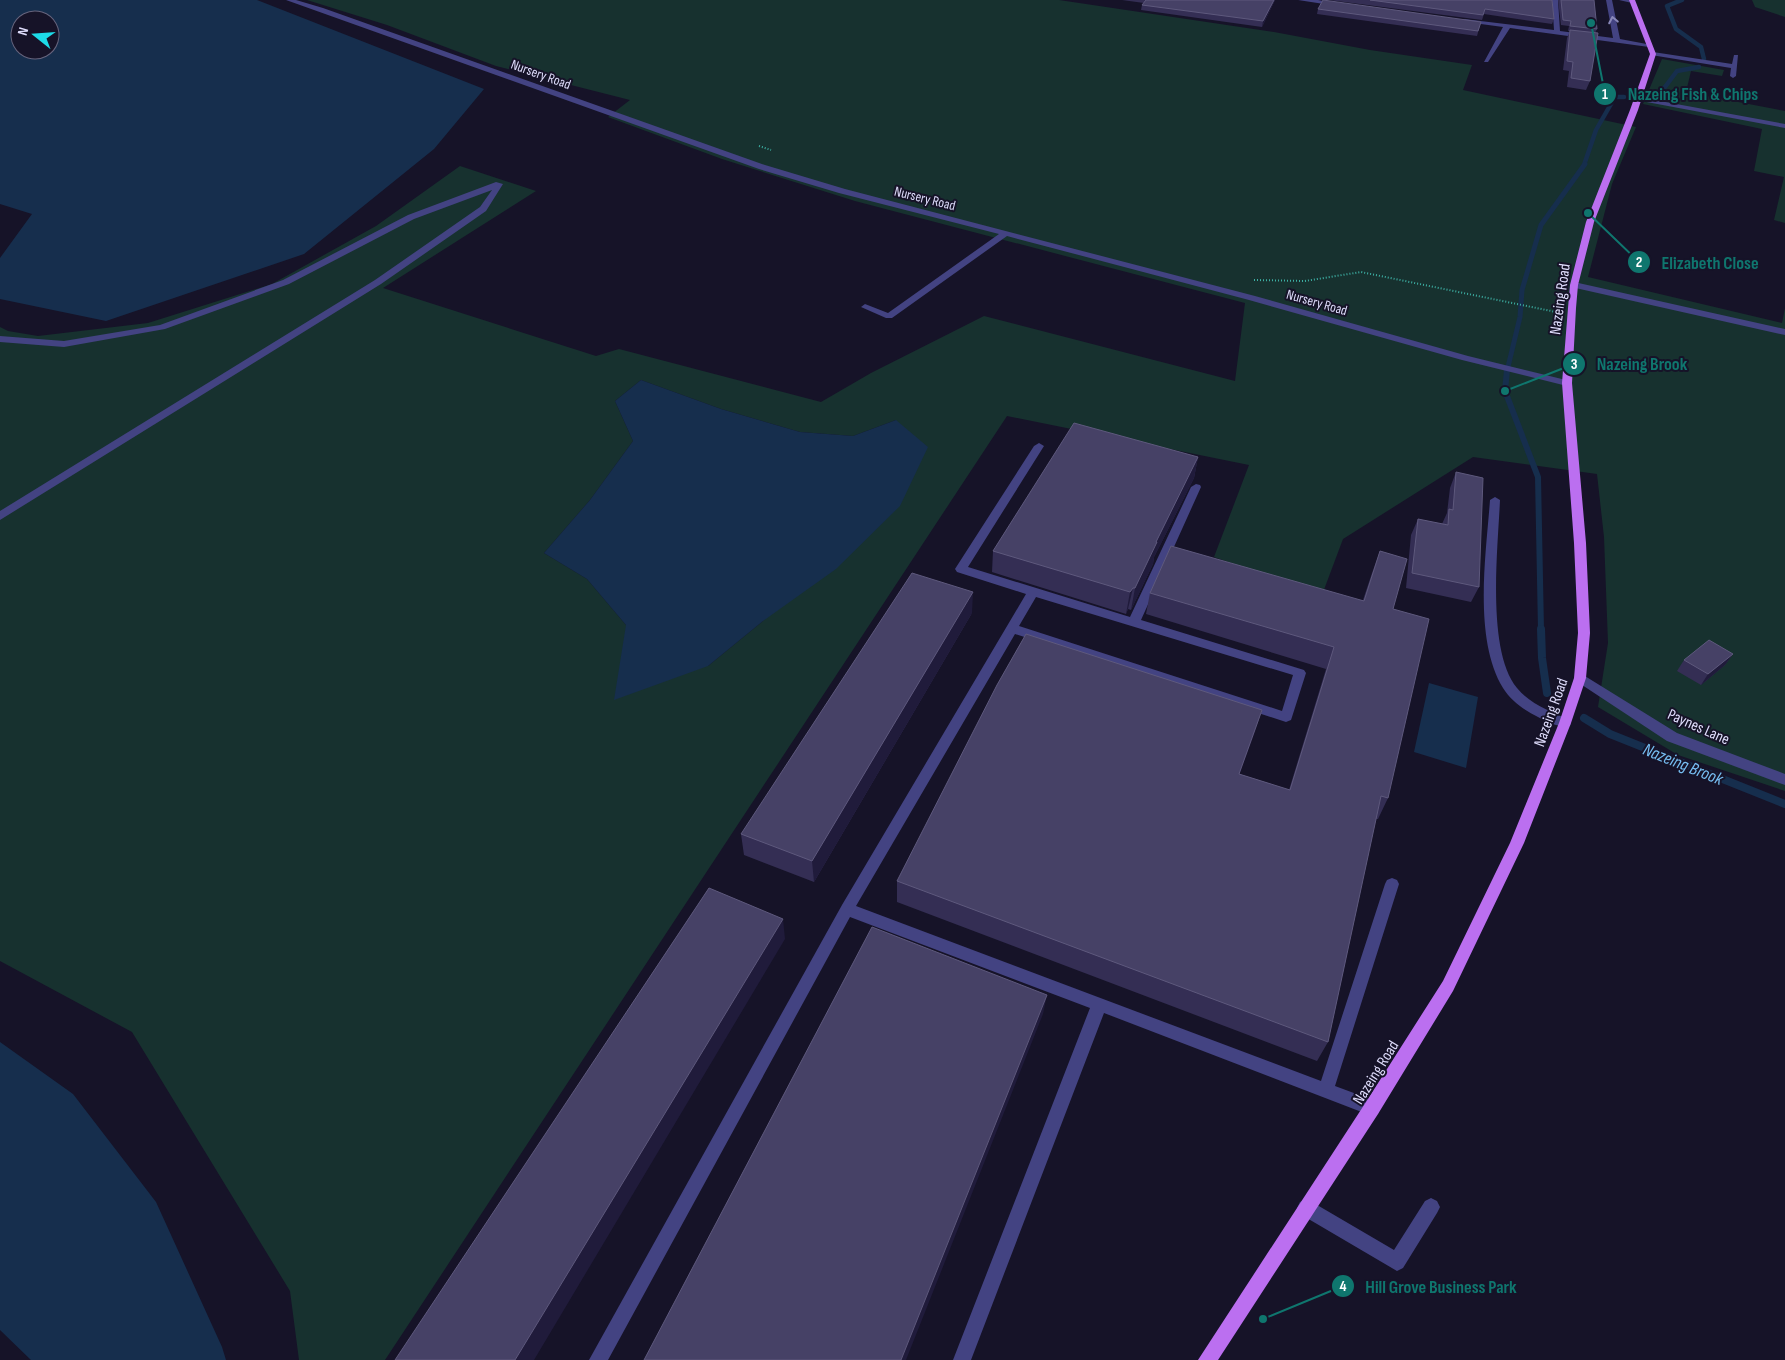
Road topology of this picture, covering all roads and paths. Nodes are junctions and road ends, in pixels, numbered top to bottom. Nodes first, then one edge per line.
1 (289, 0) edge
2 (1301, 0) edge
3 (1306, 0) edge
4 (1555, 0) edge
5 (1609, 0) edge
6 (1622, 0) edge
7 (1632, 0) edge
8 (1342, 5) edge
9 (1455, 19) edge
10 (1509, 26) junction
11 (1557, 32) junction
12 (1616, 41) junction
13 (1651, 49) junction
14 (1736, 56) dead end
15 (1486, 61) dead end
16 (1734, 66) junction
17 (1733, 76) dead end
18 (1638, 99) junction
19 (1785, 126) edge
20 (758, 146) dead end
21 (774, 151) dead end
22 (1006, 233) junction
23 (1250, 280) dead end
24 (1574, 285) junction
25 (865, 307) dead end
26 (1559, 313) dead end
27 (1785, 332) edge
28 (0, 339) edge
29 (1568, 383) junction
30 (1039, 446) dead end
31 (1196, 487) edge
32 (1495, 500) dead end
33 (0, 516) edge
34 (1033, 592) junction
35 (1134, 622) junction
36 (1011, 628) junction
37 (1580, 678) junction
38 (1565, 723) junction
39 (1785, 780) edge
40 (1392, 884) dead end
41 (847, 909) junction
42 (1099, 1005) junction
43 (1326, 1089) junction
44 (1372, 1108) junction
45 (1431, 1207) dead end
46 (1306, 1208) junction
47 (598, 1360) edge
48 (962, 1360) edge
49 (1207, 1360) edge

1 - 22 street, Nursery Road
2 - 3 street
3 - 8 street
4 - 11 street
12 -> 5 street
6 - 7 street
7 - 13 main road
9 - 10 street
10 - 11 street
10 - 15 street
11 - 12 street
12 - 13 street
13 - 16 street
13 - 18 main road, Nazeing Road
14 - 16 street
16 - 17 street
18 - 19 street
18 - 24 main road, Nazeing Road
20 - 21 path
22 - 25 street
22 - 29 street, Nursery Road
23 - 26 path
24 - 27 street
24 - 29 main road, Nazeing Road
28 - 33 street
29 - 37 main road, Nazeing Road
30 - 34 street
31 - 35 street
32 - 38 street
34 - 35 street
34 - 36 street
35 - 36 street
36 - 41 street
37 - 38 main road, Nazeing Road
37 - 39 street, Paynes Lane
38 - 44 main road, Nazeing Road
40 - 43 street
41 - 42 street
41 - 47 street
42 - 43 street
42 - 48 street
43 - 44 street
44 - 46 main road, Nazeing Road
45 - 46 street
46 - 49 main road, Nazeing Road

